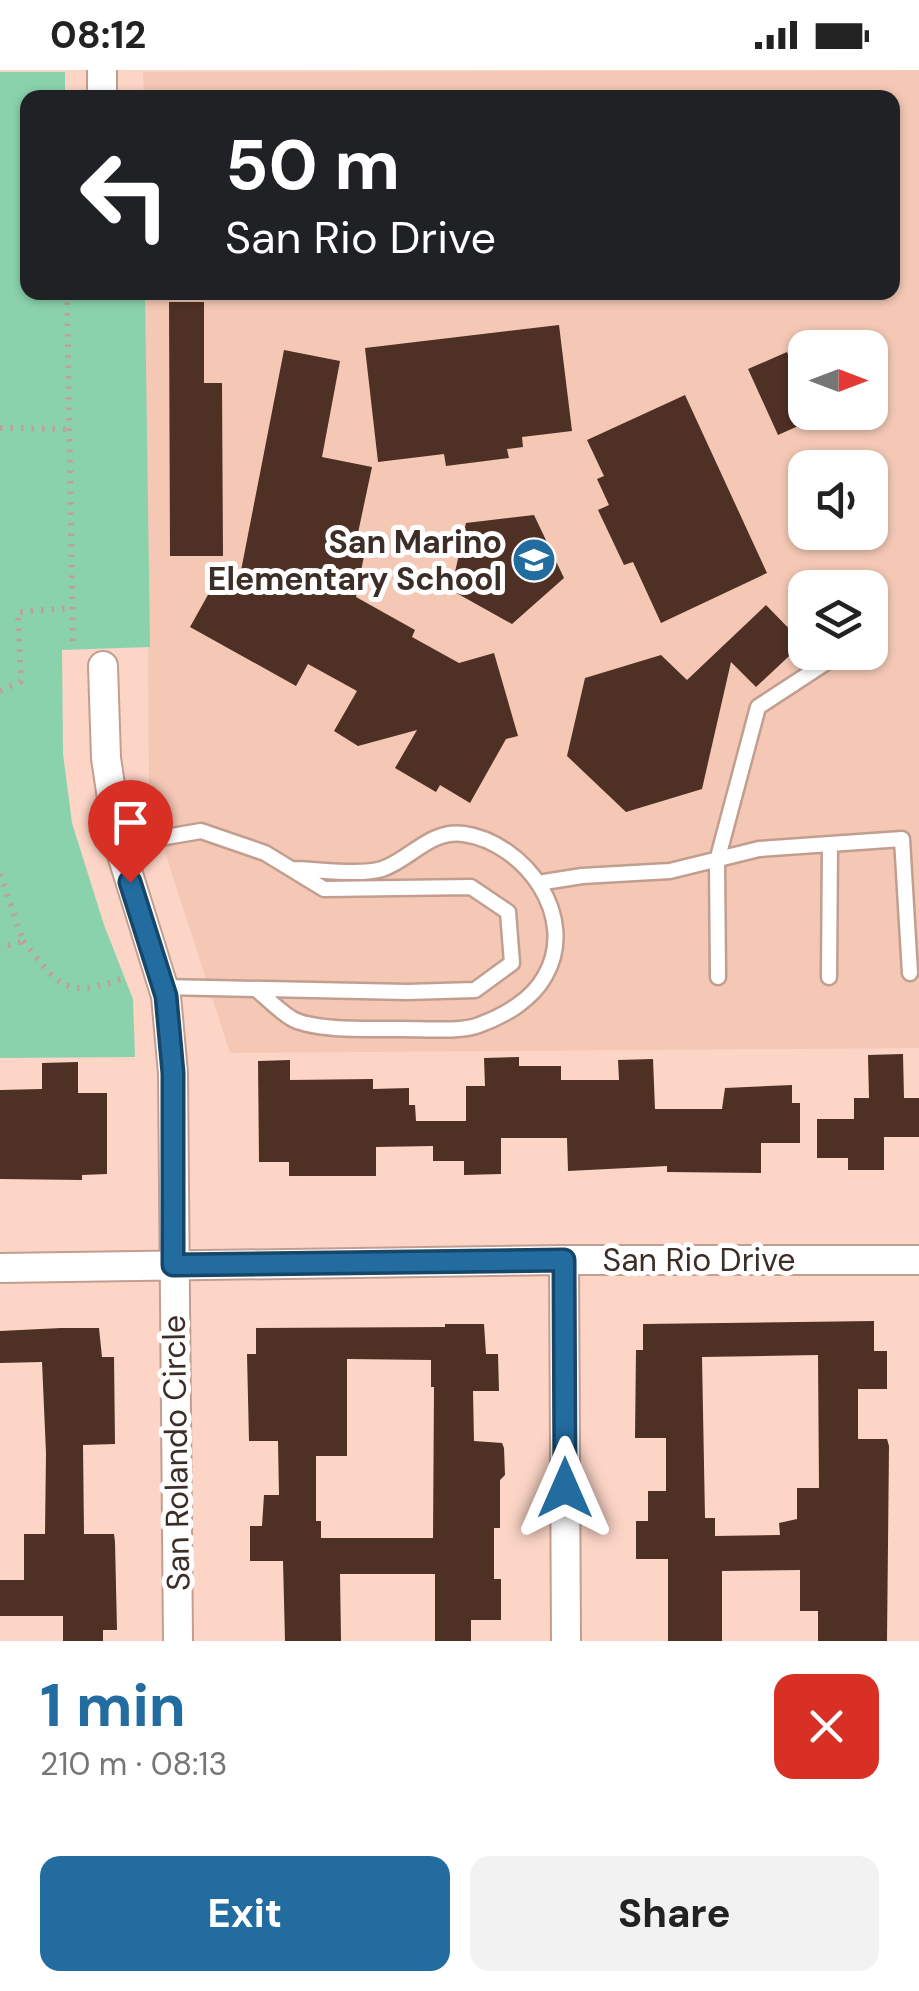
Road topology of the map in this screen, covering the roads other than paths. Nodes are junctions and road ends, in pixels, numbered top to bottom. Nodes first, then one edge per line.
1 (103, 666) dead end
2 (815, 670) edge
3 (118, 844) junction
4 (830, 844) junction
5 (716, 861) junction
6 (291, 869) junction
7 (538, 883) junction
8 (910, 974) dead end
9 (718, 977) dead end
10 (829, 977) dead end
11 (164, 988) junction
12 (255, 988) junction
13 (564, 1260) junction
14 (919, 1260) edge
15 (173, 1265) junction
16 (0, 1268) edge
17 (178, 1641) edge
18 (566, 1641) edge

1 - 3 street, San Rolando Circle
2 - 5 lane
3 - 6 lane
3 - 11 street, San Rolando Circle
4 - 5 lane
4 - 8 lane
4 - 10 lane
5 - 7 lane
5 - 9 lane
6 - 7 lane
6 - 12 lane
7 - 12 lane
11 - 12 lane
11 - 15 street, San Rolando Circle
13 - 14 street, San Rio Drive
13 - 15 street, San Rio Drive
13 - 18 street
15 - 16 street, San Rio Drive
15 - 17 street, San Rolando Circle

